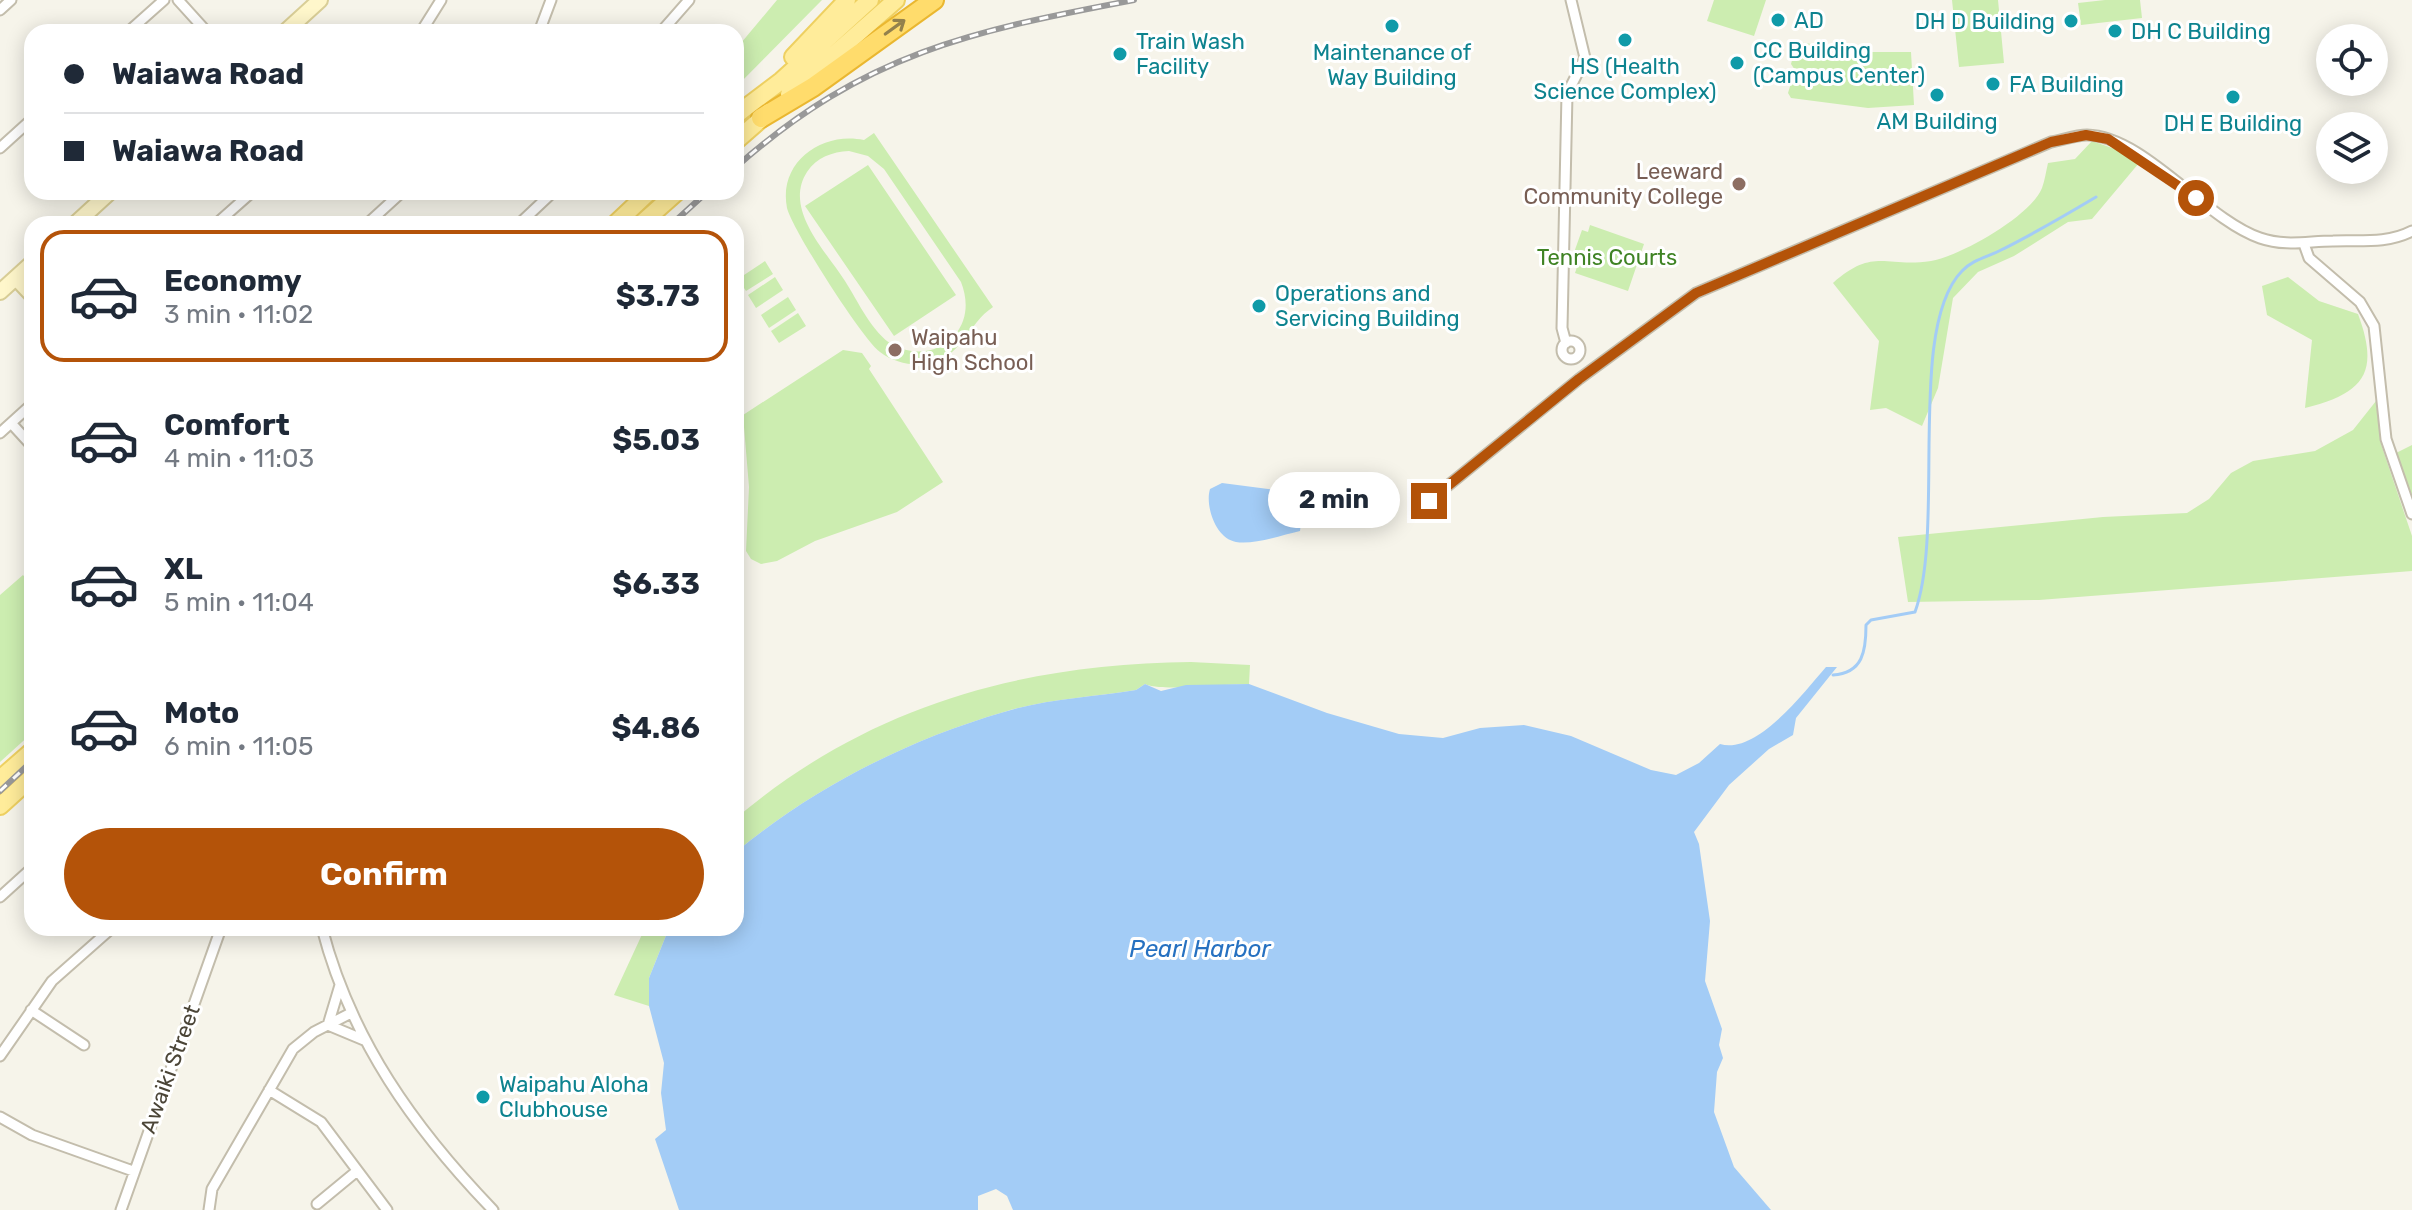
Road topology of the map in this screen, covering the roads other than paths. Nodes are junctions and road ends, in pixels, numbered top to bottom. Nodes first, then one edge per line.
1 (11, 0) edge
2 (164, 0) edge
3 (178, 0) edge
4 (320, 0) edge
5 (441, 0) edge
6 (551, 0) edge
7 (689, 0) edge
8 (847, 0) edge
9 (870, 0) edge
10 (896, 0) edge
11 (934, 0) edge
12 (1571, 0) edge
13 (0, 10) edge
14 (137, 24) edge
15 (200, 24) edge
16 (294, 24) edge
17 (426, 24) edge
18 (542, 24) edge
19 (668, 24) edge
20 (744, 105) edge
21 (744, 107) edge
22 (761, 118) junction
23 (24, 126) edge
24 (744, 134) edge
25 (0, 148) edge
26 (101, 200) edge
27 (243, 200) edge
28 (393, 200) edge
29 (544, 200) edge
30 (640, 200) edge
31 (668, 200) edge
32 (84, 216) edge
33 (225, 216) edge
34 (376, 216) edge
35 (528, 216) edge
36 (624, 216) edge
37 (650, 216) edge
38 (2412, 231) edge
39 (2304, 244) junction
40 (24, 270) edge
41 (16, 278) junction
42 (24, 286) edge
43 (0, 292) edge
44 (1566, 343) dead end
45 (24, 411) edge
46 (11, 423) junction
47 (0, 433) edge
48 (24, 437) edge
49 (1429, 501) dead end
50 (2412, 514) edge
51 (24, 758) edge
52 (0, 779) edge
53 (24, 784) edge
54 (0, 806) edge
55 (24, 875) edge
56 (0, 897) edge
57 (103, 936) edge
58 (218, 936) edge
59 (325, 936) edge
60 (340, 985) junction
61 (31, 1010) junction
62 (351, 1013) junction
63 (328, 1025) junction
64 (364, 1040) junction
65 (84, 1045) dead end
66 (0, 1056) edge
67 (269, 1090) junction
68 (0, 1117) edge
69 (133, 1171) junction
70 (357, 1171) junction
71 (317, 1204) dead end
72 (121, 1210) edge
73 (209, 1210) edge
74 (387, 1210) edge
75 (493, 1210) edge

1 - 13 street
2 - 14 street
3 - 15 street
4 - 16 street
5 - 17 street
6 - 18 street
7 - 19 street
8 - 20 main road
9 - 21 main road
10 - 22 main road
22 -> 11 highway
12 - 44 street
22 - 24 main road
23 - 25 street
26 - 32 street
27 - 33 street
28 - 34 street
29 - 35 street
30 - 36 main road
31 - 37 main road
38 - 39 street
39 - 49 street
39 - 50 street
40 - 41 street
41 - 42 street
41 - 43 street
45 - 46 street
46 - 47 street
46 - 48 street
51 - 52 main road
53 - 54 main road
55 - 56 street
57 - 61 street
58 - 69 street, Awaiki Street
59 - 60 street
60 - 62 street
60 - 63 street
61 - 65 street
61 - 66 street
62 - 63 street
62 - 64 street
63 - 64 street
63 - 67 street
64 - 75 street
67 - 70 street
67 - 73 street
68 - 69 street
69 - 72 street, Awaiki Street
70 - 71 street
70 - 74 street

